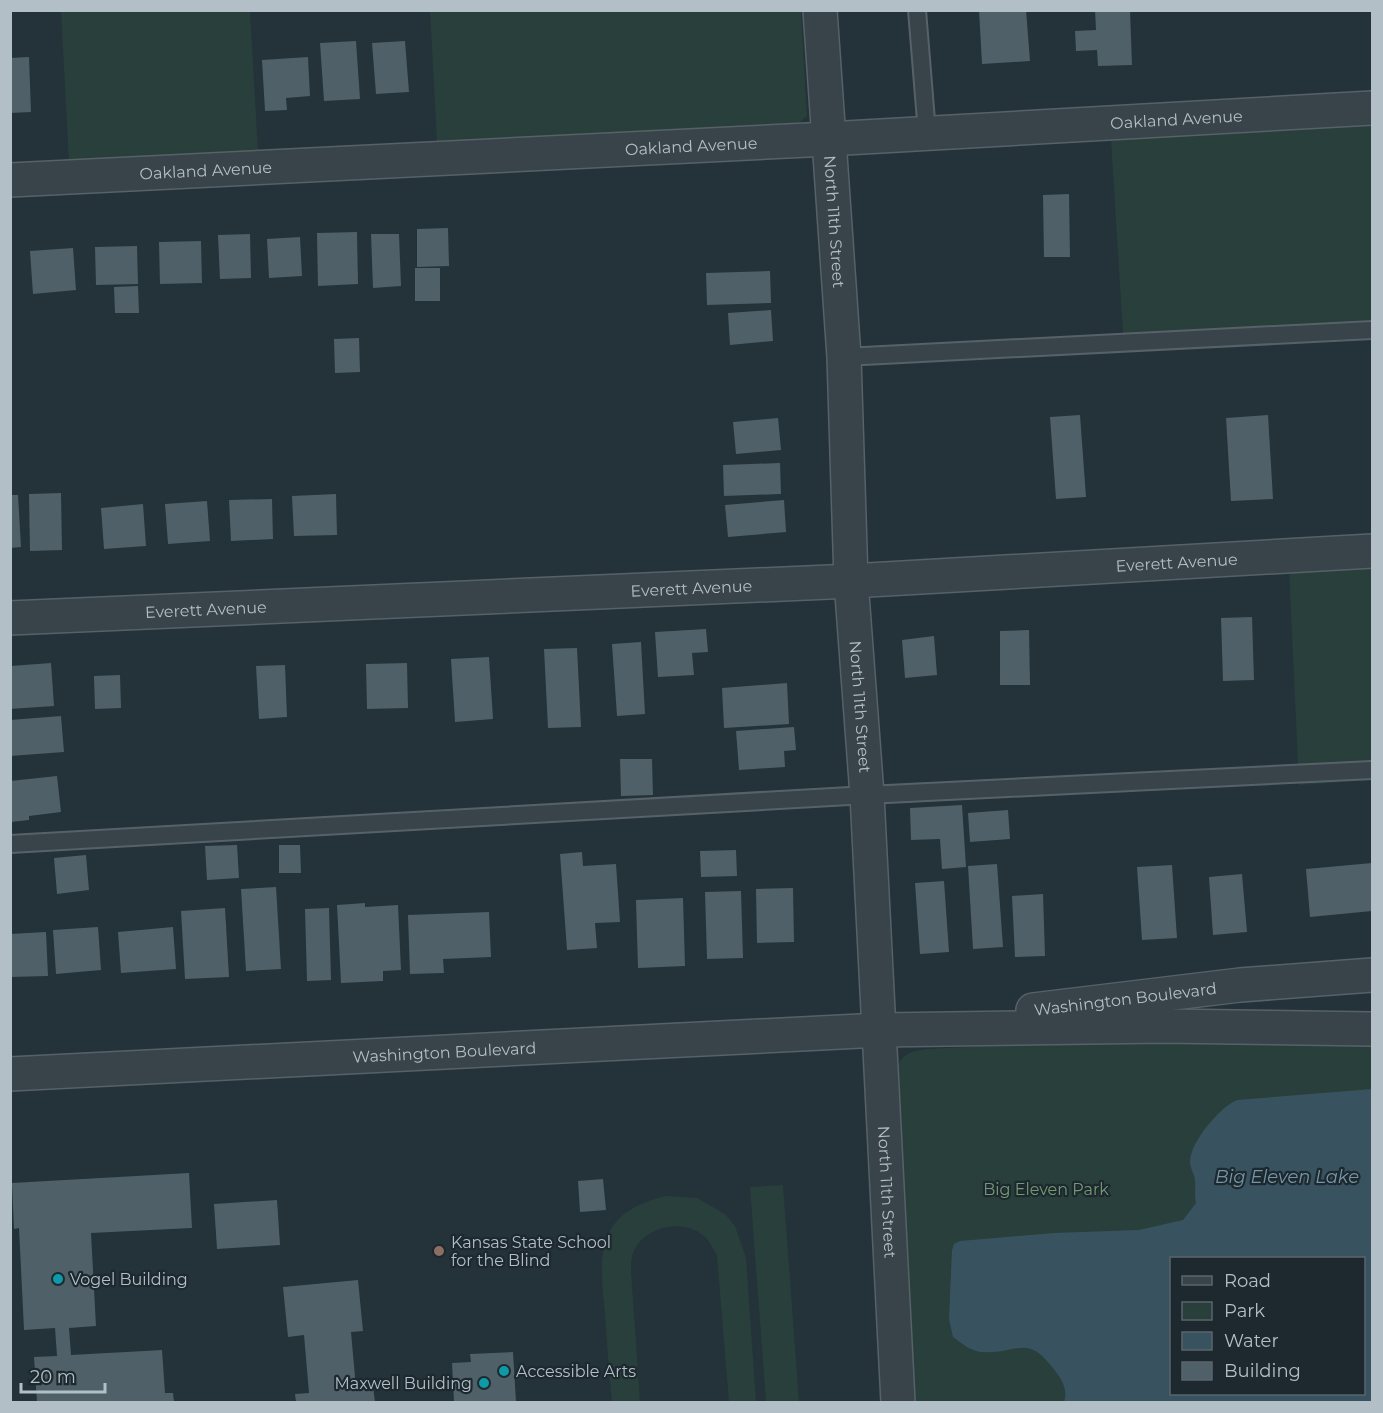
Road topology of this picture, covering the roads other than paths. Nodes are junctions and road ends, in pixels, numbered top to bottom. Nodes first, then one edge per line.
1 (820, 10) edge
2 (917, 10) edge
3 (1372, 108) edge
4 (927, 133) junction
5 (828, 139) junction
6 (10, 180) edge
7 (1372, 330) edge
8 (844, 357) junction
9 (1372, 551) edge
10 (851, 581) junction
11 (10, 618) edge
12 (1372, 770) edge
13 (867, 795) junction
14 (10, 844) edge
15 (1372, 975) edge
16 (1372, 1029) edge
17 (880, 1030) junction
18 (10, 1074) edge
19 (898, 1402) edge

1 - 5 street, North 11th Street
2 - 4 lane
3 - 4 street, Oakland Avenue
4 - 5 street, Oakland Avenue
5 - 6 street, Oakland Avenue
5 - 8 street, North 11th Street
7 - 8 lane
8 - 10 street, North 11th Street
9 - 10 street, Everett Avenue
10 - 11 street, Everett Avenue
10 - 13 street, North 11th Street
12 - 13 lane
13 - 14 lane
13 - 17 street, North 11th Street
15 - 17 street, Washington Boulevard
16 - 17 street, Washington Boulevard
17 - 18 street, Washington Boulevard
17 - 19 street, North 11th Street

